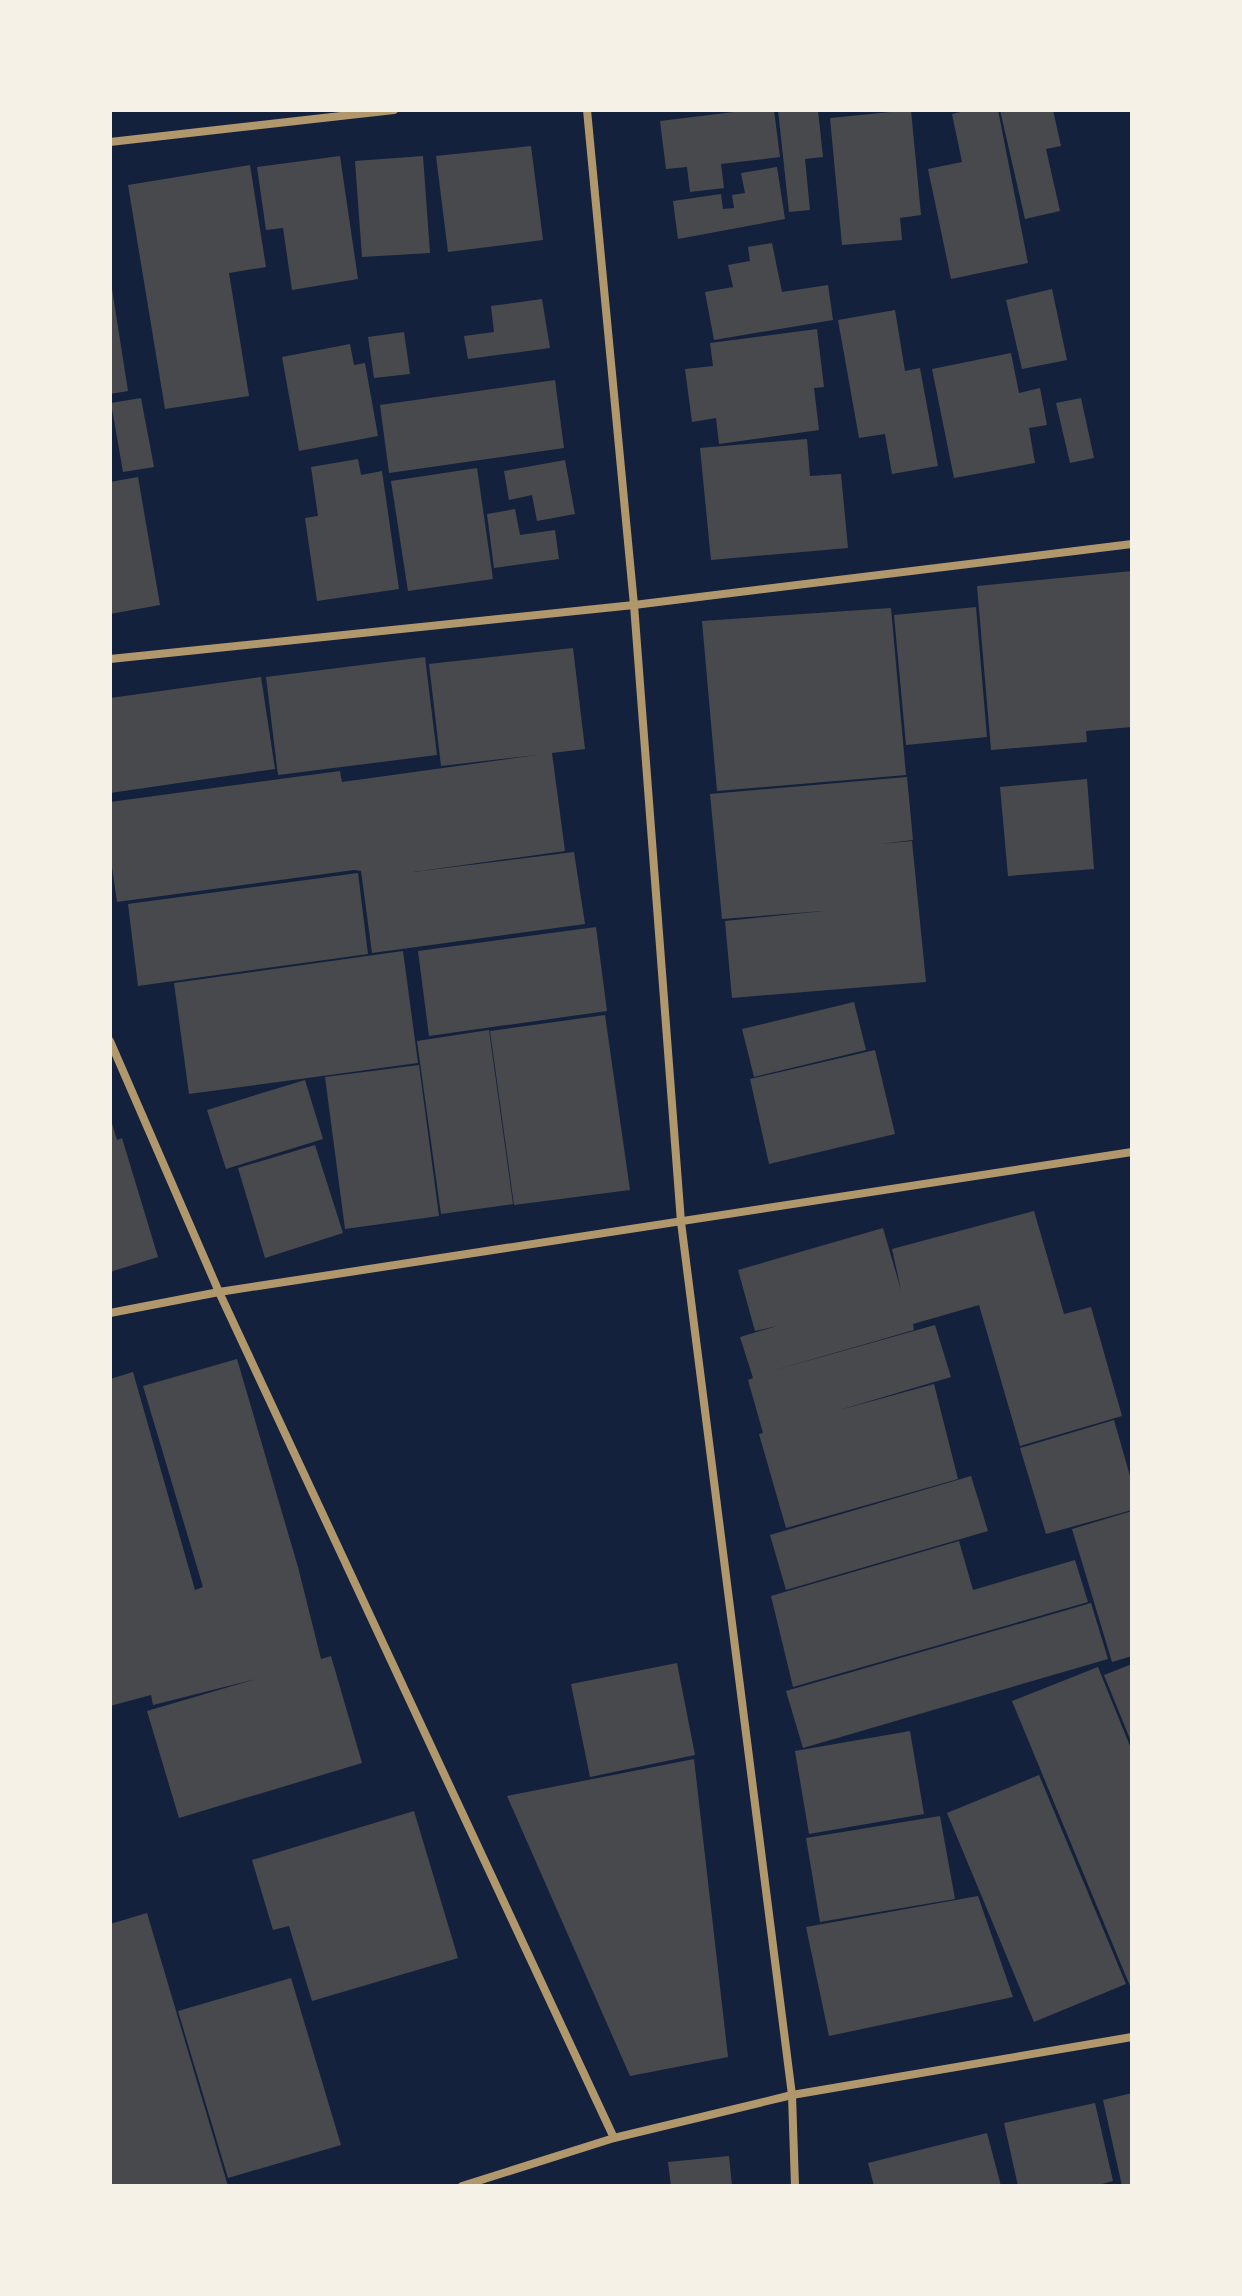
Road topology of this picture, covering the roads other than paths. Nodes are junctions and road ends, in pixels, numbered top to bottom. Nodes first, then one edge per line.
1 (394, 110) edge
2 (587, 110) edge
3 (110, 142) edge
4 (1132, 544) edge
5 (634, 605) junction
6 (110, 659) edge
7 (110, 1041) edge
8 (1132, 1152) edge
9 (681, 1222) junction
10 (219, 1292) junction
11 (110, 1313) edge
12 (1132, 2037) edge
13 (792, 2095) junction
14 (614, 2138) junction
15 (462, 2186) edge
16 (795, 2186) edge

1 - 3 street
2 - 5 street
4 - 5 street
5 - 6 street
5 - 9 street
7 - 10 street
8 - 9 street
9 - 10 street
9 - 13 street
10 - 11 street
10 - 14 street
12 - 13 street
13 - 14 street
13 - 16 street
14 - 15 street

